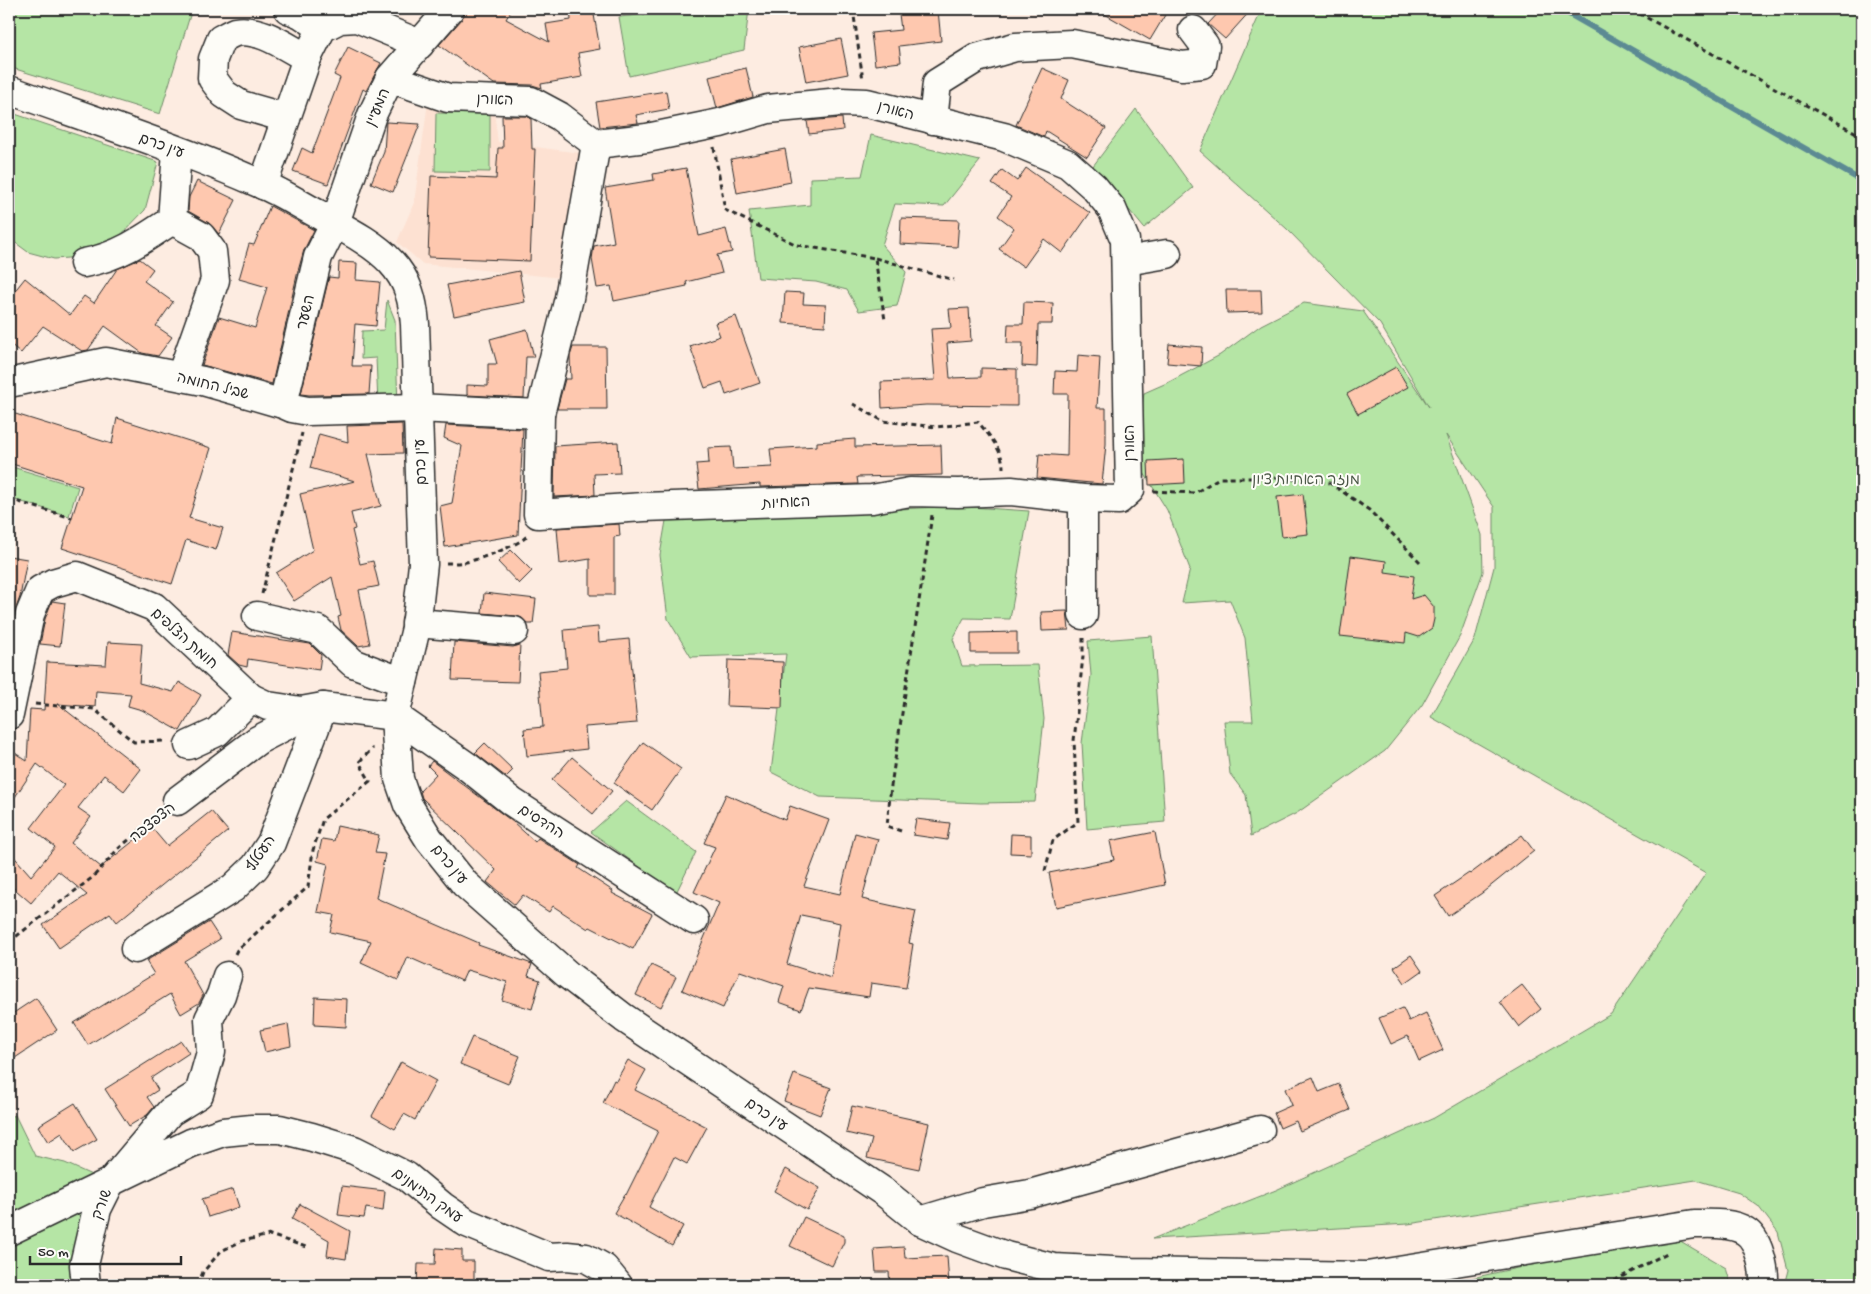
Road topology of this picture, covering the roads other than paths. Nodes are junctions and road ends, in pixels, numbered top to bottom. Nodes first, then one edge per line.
1 (288, 9) edge
2 (450, 9) edge
3 (366, 15) edge
4 (322, 28) junction
5 (1194, 30) dead end
6 (420, 44) junction
7 (307, 58) junction
8 (390, 78) junction
9 (9, 90) edge
10 (286, 118) junction
11 (933, 120) junction
12 (596, 144) junction
13 (177, 151) junction
14 (263, 185) junction
15 (172, 220) junction
16 (335, 223) junction
17 (1167, 254) dead end
18 (1126, 261) junction
19 (84, 263) dead end
20 (181, 376) junction
21 (9, 383) edge
22 (295, 407) junction
23 (418, 408) junction
24 (540, 414) junction
25 (1130, 490) joint
26 (1083, 499) junction
27 (1083, 615) road end
28 (256, 616) road end
29 (416, 623) junction
30 (514, 631) dead end
31 (403, 682) junction
32 (251, 698) junction
33 (11, 708) edge
34 (312, 709) junction
35 (385, 714) junction
36 (189, 745) road end
37 (177, 801) road end
38 (694, 920) dead end
39 (135, 949) dead end
40 (227, 976) road end
41 (1260, 1130) dead end
42 (110, 1183) junction
43 (920, 1221) junction
44 (9, 1231) edge
45 (1358, 1280) edge
46 (86, 1285) edge
47 (618, 1285) edge
48 (1764, 1285) edge

1 - 4 street
2 - 6 street, המעיין
3 - 4 street
3 - 6 street
4 - 7 street
5 - 11 street
6 - 8 street, המעיין
7 - 10 street
7 - 10 street
8 - 12 street, האורן
8 - 16 street, המעיין
9 - 13 street, עין כרם
10 - 14 street
11 - 12 street, האורן
11 - 18 street, האורן
12 - 24 street
13 - 14 street, עין כרם
13 - 15 street
14 - 16 street, עין כרם
15 - 19 street
15 - 20 street
16 - 22 street, השער
16 - 23 street, עין כרם
17 - 18 street
18 - 25 street, האורן
20 - 21 street, שביל החומה
20 - 22 street, שביל החומה
22 - 23 street, שביל החומה
23 - 24 street
23 - 29 street, עין כרם
24 - 26 street, האחיות
25 - 26 street, האחיות
26 - 27 street
28 - 31 street
29 - 30 street
29 - 31 street, עין כרם
31 - 35 street, עין כרם
32 - 33 street, חומת הצלפים
32 - 34 street, חומת הצלפים
32 - 36 street
34 - 35 street, חומת הצלפים
34 - 37 street, הצפצפה
34 - 39 street, העטלף
35 - 38 street, ההדסים
35 - 43 street, עין כרם
40 - 42 street
41 - 43 street
42 - 44 street, עמק התימנים
42 - 46 street, שורק
42 - 47 street, עמק התימנים
43 - 45 street, עין כרם
45 - 48 street, עין כרם

